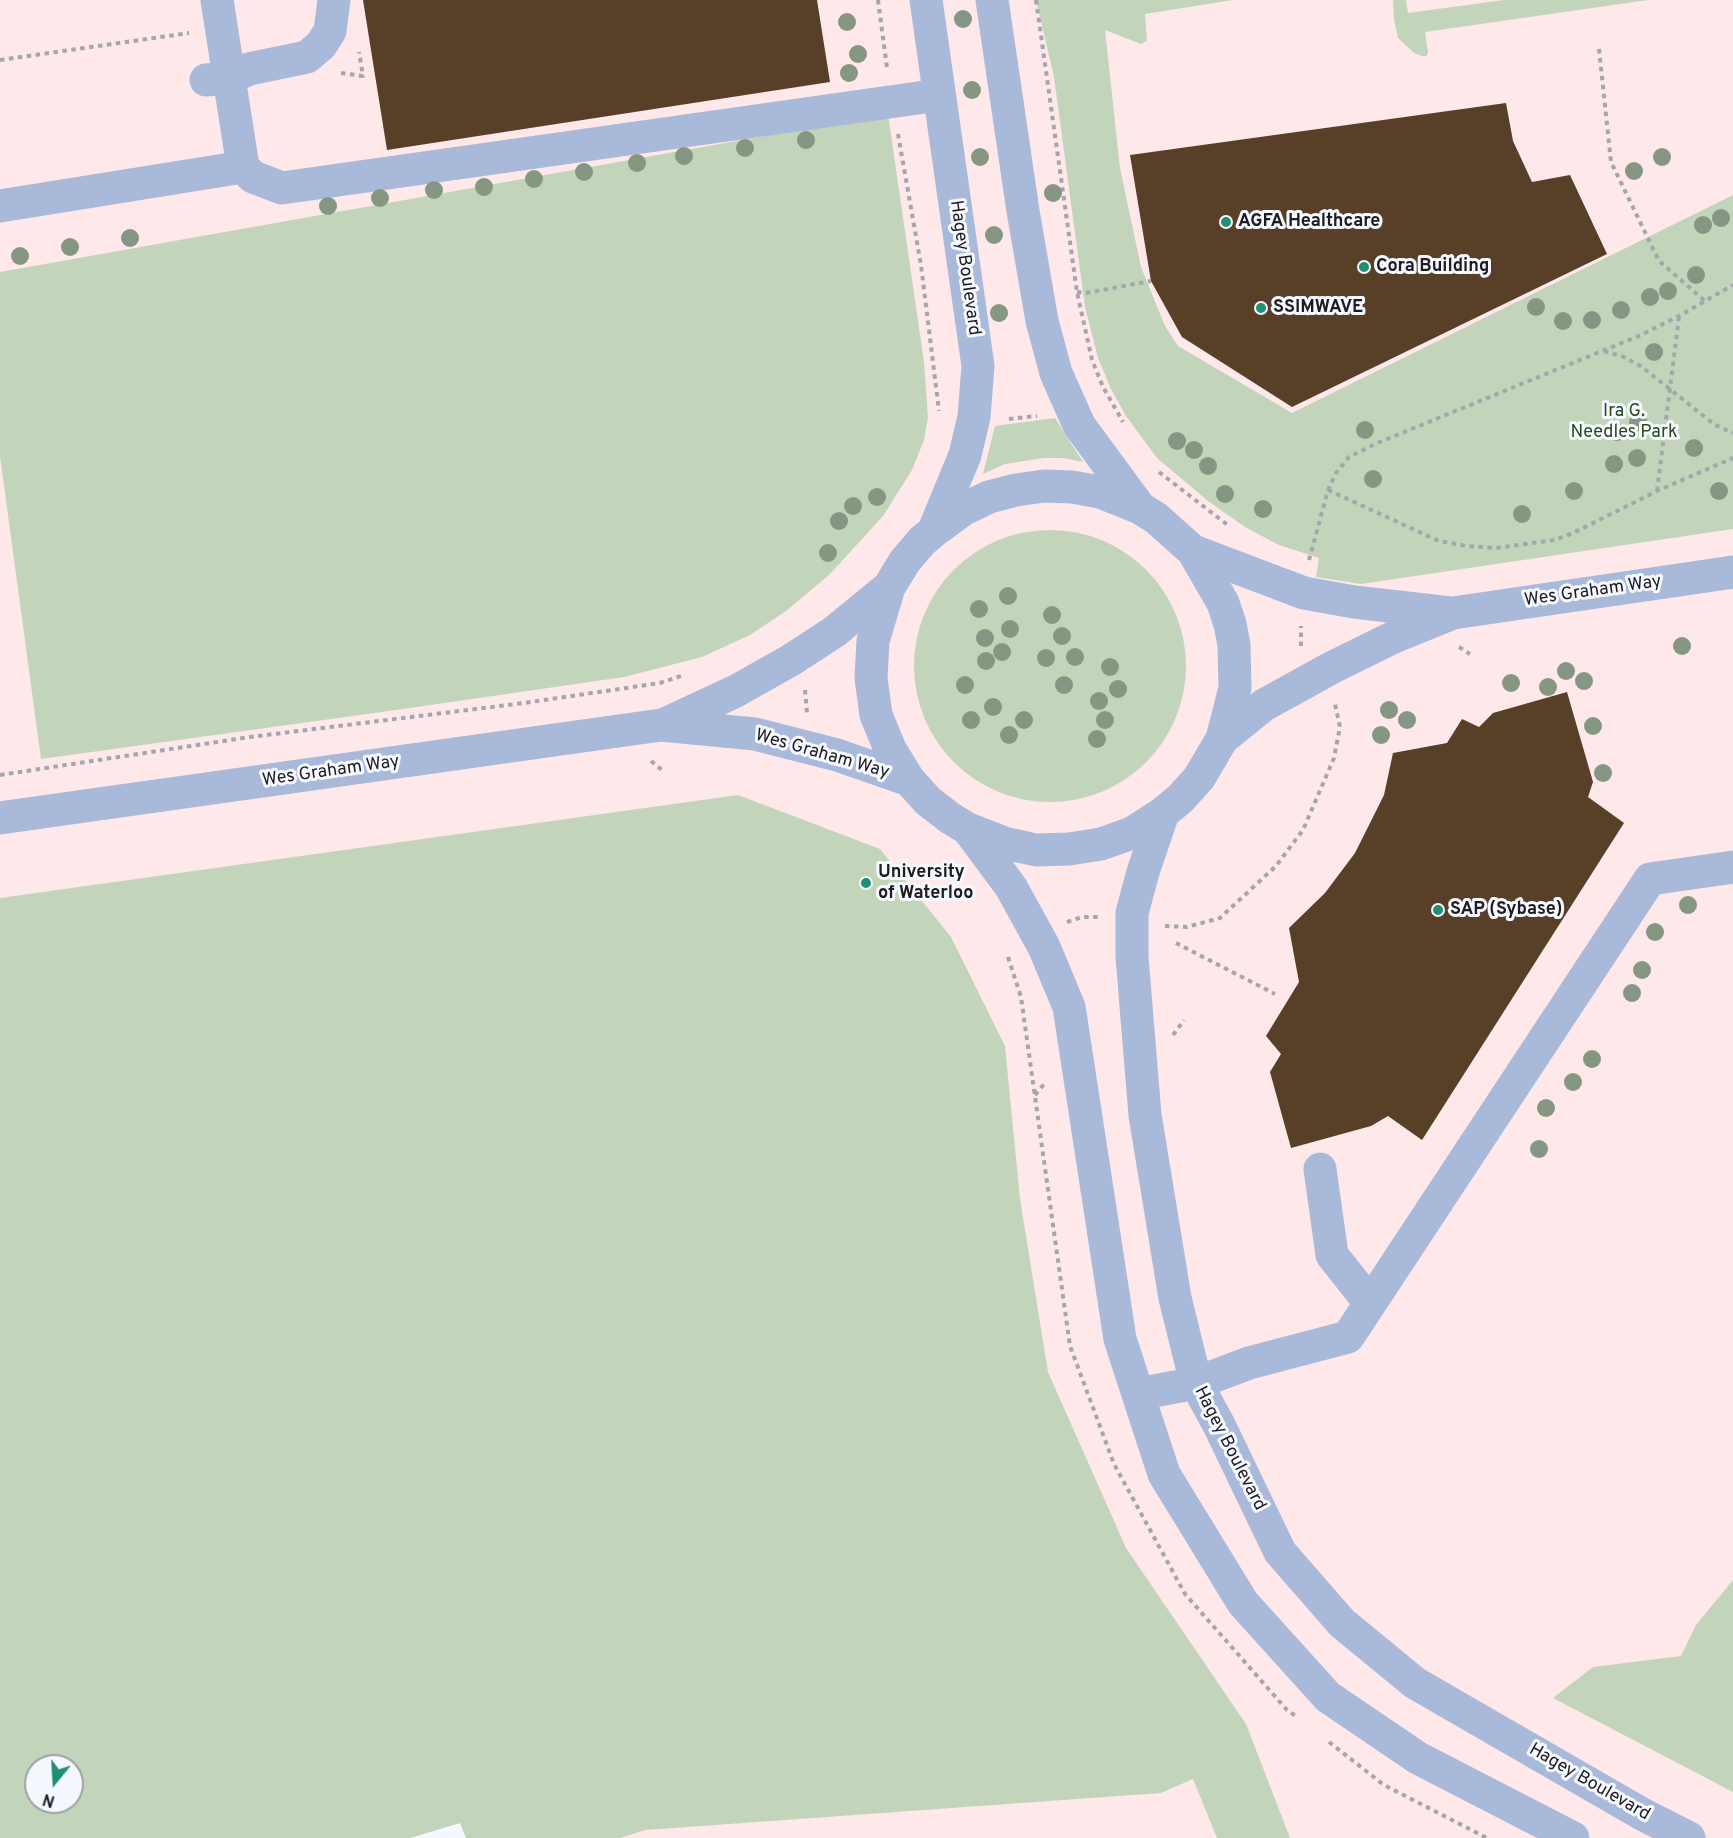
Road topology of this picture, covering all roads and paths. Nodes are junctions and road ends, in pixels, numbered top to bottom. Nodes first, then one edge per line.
1 (334, 0) edge
2 (878, 0) edge
3 (926, 0) edge
4 (992, 0) edge
5 (1036, 0) edge
6 (219, 14) edge
7 (1599, 49) dead end
8 (0, 60) edge
9 (218, 79) junction
10 (939, 95) junction
11 (892, 101) junction
12 (243, 167) junction
13 (0, 206) edge
14 (1152, 281) dead end
15 (1733, 285) edge
16 (1077, 292) junction
17 (1705, 302) junction
18 (1679, 316) junction
19 (1604, 351) junction
20 (1670, 390) junction
21 (938, 411) dead end
22 (1046, 416) dead end
23 (1005, 419) dead end
24 (1127, 428) dead end
25 (1733, 434) edge
26 (1733, 458) edge
27 (1154, 464) dead end
28 (1328, 490) junction
29 (1657, 491) junction
30 (1140, 508) junction
31 (1231, 527) dead end
32 (934, 531) junction
33 (1193, 551) junction
34 (1300, 561) dead end
35 (1733, 572) edge
36 (889, 587) junction
37 (1453, 613) junction
38 (1301, 621) dead end
39 (1301, 654) dead end
40 (689, 673) dead end
41 (805, 687) dead end
42 (1336, 705) dead end
43 (808, 720) dead end
44 (661, 726) junction
45 (1222, 739) junction
46 (0, 775) edge
47 (909, 780) junction
48 (1163, 813) junction
49 (0, 818) edge
50 (968, 829) junction
51 (1733, 867) edge
52 (1105, 918) dead end
53 (1063, 923) dead end
54 (1174, 928) dead end
55 (1176, 943) dead end
56 (1275, 994) dead end
57 (1320, 1169) dead end
58 (1370, 1303) junction
59 (1196, 1383) junction
60 (1138, 1394) junction
61 (1573, 1838) edge
62 (1689, 1838) edge

1 - 9 street
2 - 11 path
3 - 10 street, Hagey Boulevard
4 - 30 street
5 - 16 path
6 - 8 path
6 - 9 street
7 - 17 path
9 - 12 street
10 - 11 street
10 - 32 street, Hagey Boulevard
11 - 12 street
11 - 21 path
12 - 13 street
14 - 16 path
15 - 17 path
16 - 24 path
17 - 18 path
18 - 19 path
18 - 20 path
19 - 20 path
19 - 28 path
20 - 25 path
20 - 29 path
22 - 23 path
26 - 29 path
27 - 31 path
28 - 29 path
28 - 34 path
30 - 32 street
30 - 33 street
32 - 36 street
33 - 37 street, Wes Graham Way
33 - 45 street
35 - 37 street, Wes Graham Way
36 - 44 street, Wes Graham Way
36 - 47 street
37 - 45 street, Wes Graham Way
38 - 39 path
40 - 46 path
41 - 43 path
42 - 54 path
44 - 47 street, Wes Graham Way
44 - 49 street, Wes Graham Way
45 - 48 street
47 - 50 street
48 - 50 street
48 - 59 street, Hagey Boulevard
50 - 60 street
51 - 58 street
52 - 53 path
55 - 56 path
57 - 58 street
58 - 59 street
59 - 60 street
59 - 62 street, Hagey Boulevard
60 - 61 street

